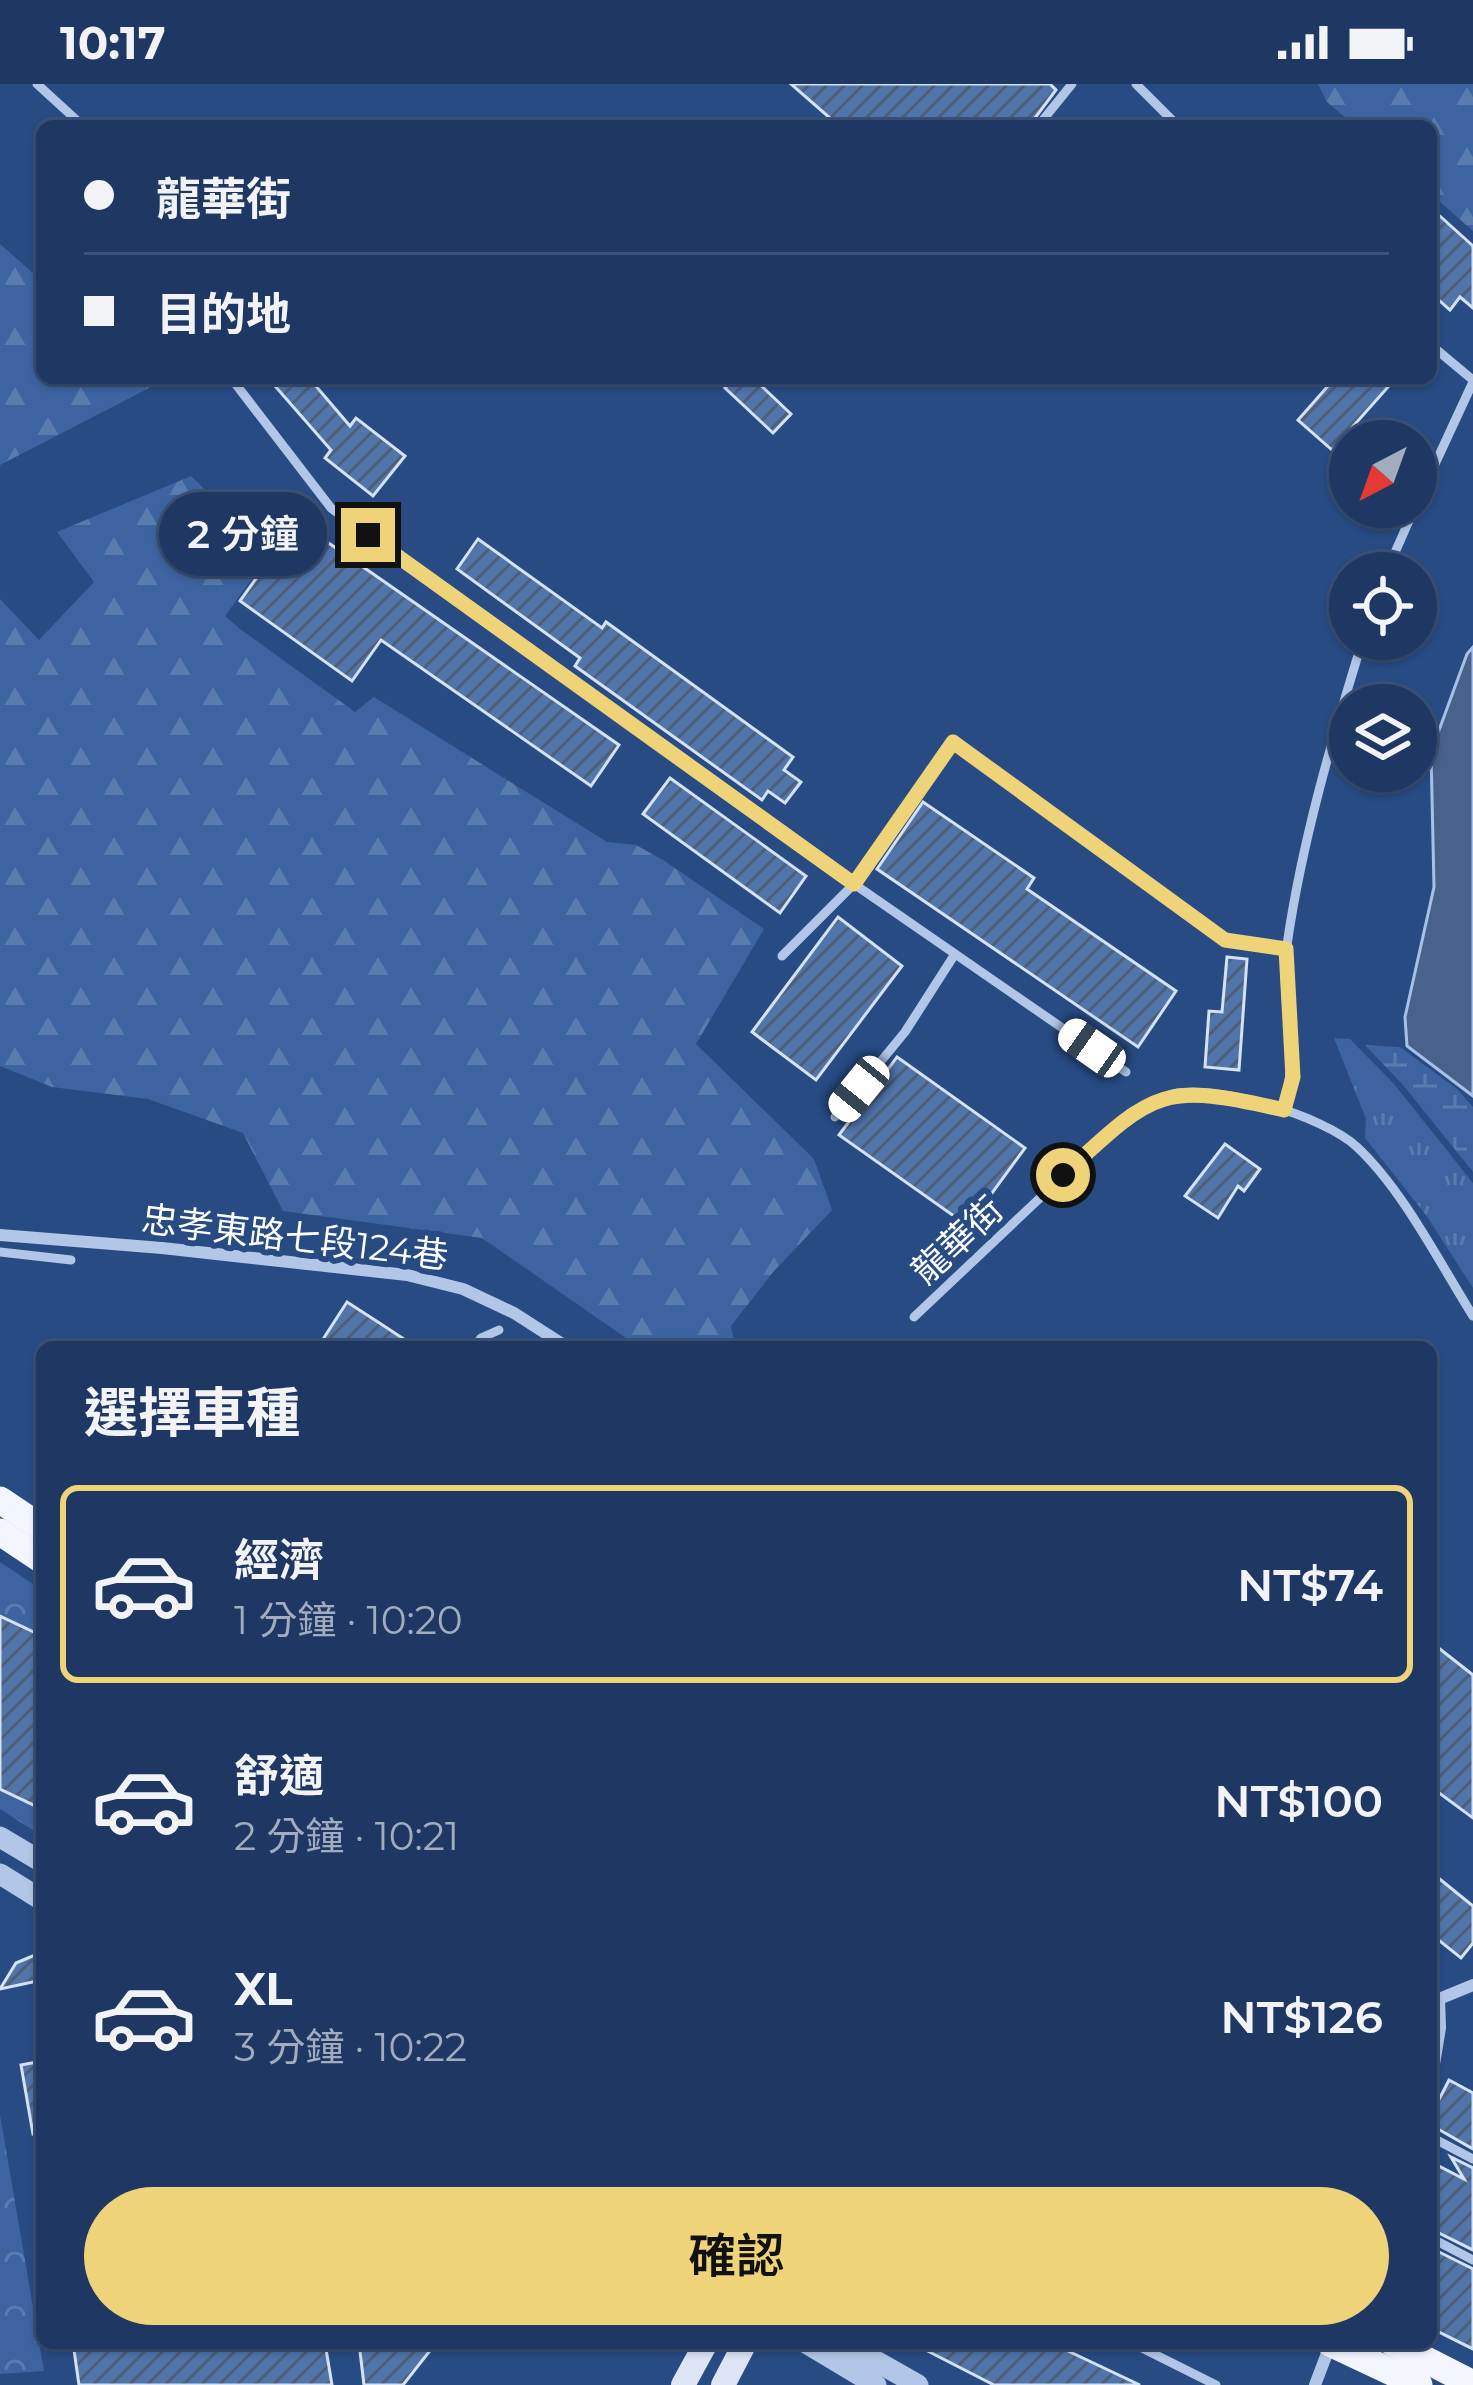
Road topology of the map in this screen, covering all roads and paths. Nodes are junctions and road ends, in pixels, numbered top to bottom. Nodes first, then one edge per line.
1 (37, 84) edge
2 (1072, 84) edge
3 (1136, 84) edge
4 (76, 120) edge
5 (1043, 120) edge
6 (1172, 120) edge
7 (1437, 350) edge
8 (1473, 381) edge
9 (236, 384) edge
10 (1437, 460) edge
11 (1356, 660) edge
12 (854, 884) junction
13 (1286, 949) junction
14 (955, 954) junction
15 (782, 956) dead end
16 (1126, 1072) dead end
17 (1284, 1110) junction
18 (836, 1117) dead end
19 (0, 1235) edge
20 (0, 1252) edge
21 (71, 1260) dead end
22 (1473, 1316) edge
23 (914, 1317) dead end
24 (500, 1330) dead end
25 (479, 1341) edge
26 (558, 1341) edge
27 (0, 1499) edge
28 (36, 1524) edge
29 (0, 1532) edge
30 (36, 1556) edge
31 (0, 1837) edge
32 (36, 1858) edge
33 (0, 1874) edge
34 (36, 1896) edge
35 (1473, 1985) edge
36 (1437, 2000) edge
37 (1437, 2012) edge
38 (1437, 2046) edge
39 (1437, 2140) edge
40 (1473, 2159) edge
41 (1437, 2241) edge
42 (1473, 2260) edge
43 (703, 2349) edge
44 (742, 2349) edge
45 (816, 2349) edge
46 (854, 2349) edge
47 (1144, 2349) edge
48 (1329, 2349) edge
49 (1344, 2349) edge
50 (1405, 2349) edge
51 (1473, 2384) edge
52 (683, 2385) edge
53 (723, 2385) edge
54 (876, 2385) edge
55 (917, 2385) edge
56 (1216, 2385) edge
57 (1315, 2385) edge
58 (1419, 2385) edge

1 - 4 lane
2 - 5 lane
3 - 6 lane
7 - 8 lane
8 - 10 lane
9 - 12 lane
11 - 13 lane
12 - 13 lane
12 - 14 lane
12 - 15 lane
13 - 17 lane
14 - 16 lane
14 - 18 lane
17 - 22 lane, 龍華街
17 - 23 lane, 龍華街
19 - 26 street, 忠孝東路七段124巷, bridge
20 - 21 lane
24 - 25 lane
27 - 28 main road
29 - 30 main road
31 - 32 street
33 - 34 street
35 - 36 street
37 - 38 street
39 - 40 lane
41 - 42 lane
43 - 52 main road
44 - 53 main road
45 - 54 street
46 - 55 street
47 - 56 lane
48 - 57 street
49 - 58 main road
50 - 51 main road

